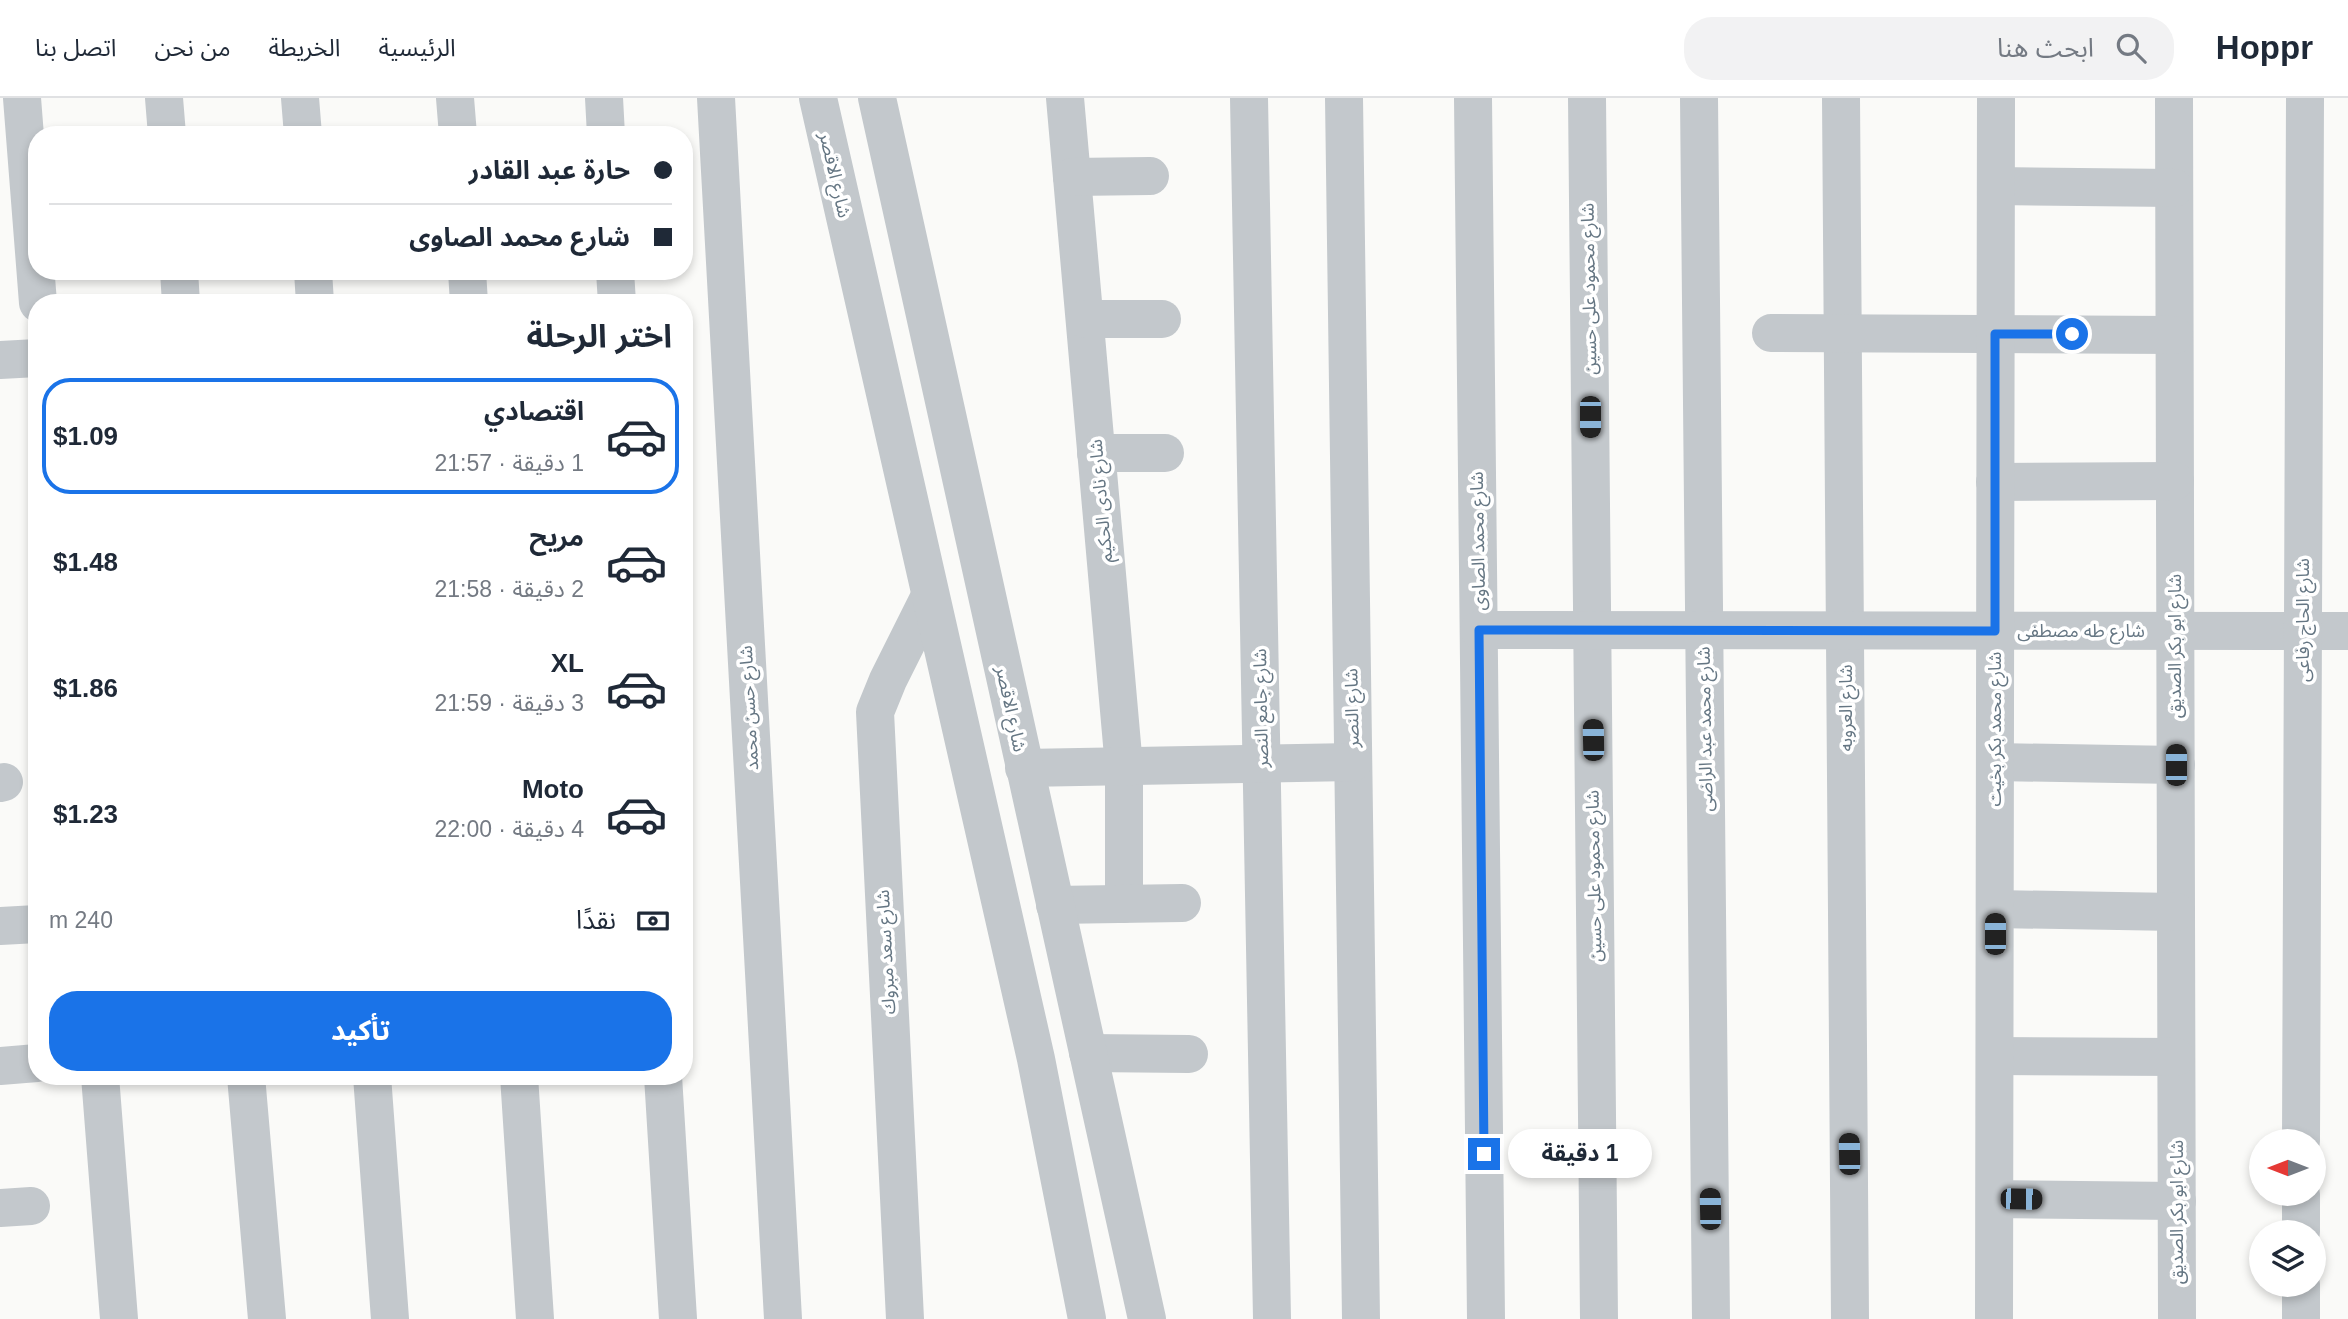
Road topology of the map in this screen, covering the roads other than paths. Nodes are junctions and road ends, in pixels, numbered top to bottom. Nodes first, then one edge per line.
1 (22, 98) edge
2 (164, 98) edge
3 (300, 98) edge
4 (455, 98) edge
5 (604, 98) edge
6 (716, 98) edge
7 (818, 98) edge
8 (877, 98) edge
9 (1065, 98) edge
10 (1249, 98) edge
11 (1344, 98) edge
12 (1473, 98) edge
13 (1587, 98) edge
14 (1699, 98) edge
15 (1841, 98) edge
16 (1996, 98) edge
17 (2174, 98) edge
18 (2305, 98) edge
19 (166, 126) edge
20 (302, 126) edge
21 (457, 126) edge
22 (606, 126) edge
23 (28, 175) edge
24 (1150, 176) dead end
25 (1072, 177) junction
26 (1996, 186) junction
27 (2174, 188) junction
28 (1085, 319) junction
29 (1162, 319) dead end
30 (1771, 333) dead end
31 (1843, 333) junction
32 (1995, 334) junction
33 (2174, 335) junction
34 (28, 358) edge
35 (0, 360) edge
36 (1096, 453) junction
37 (1165, 453) dead end
38 (2175, 481) junction
39 (1995, 482) junction
40 (930, 596) junction
41 (1479, 630) junction
42 (1592, 630) junction
43 (1704, 630) junction
44 (1845, 631) junction
45 (1995, 631) junction
46 (2175, 631) junction
47 (2303, 631) junction
48 (2348, 631) edge
49 (1353, 762) junction
50 (1995, 762) junction
51 (1262, 764) junction
52 (2176, 765) junction
53 (1124, 767) junction
54 (1024, 768) junction
55 (1182, 903) dead end
56 (1124, 904) junction
57 (1055, 905) junction
58 (1995, 909) junction
59 (2176, 912) junction
60 (28, 924) edge
61 (0, 926) edge
62 (1088, 1053) junction
63 (1189, 1054) dead end
64 (1995, 1056) junction
65 (2176, 1057) junction
66 (28, 1064) edge
67 (0, 1066) edge
68 (101, 1085) edge
69 (247, 1085) edge
70 (373, 1085) edge
71 (520, 1085) edge
72 (664, 1085) edge
73 (2301, 1129) edge
74 (1995, 1199) junction
75 (2177, 1201) junction
76 (2301, 1297) edge
77 (119, 1319) edge
78 (267, 1319) edge
79 (390, 1319) edge
80 (535, 1319) edge
81 (678, 1319) edge
82 (783, 1319) edge
83 (905, 1319) edge
84 (1087, 1319) edge
85 (1147, 1319) edge
86 (1272, 1319) edge
87 (1361, 1319) edge
88 (1486, 1319) edge
89 (1599, 1319) edge
90 (1711, 1319) edge
91 (1850, 1319) edge
92 (1994, 1319) edge
93 (2177, 1319) edge
94 (2301, 1319) edge

1 - 23 street
2 - 19 street
3 - 20 street
4 - 21 street
5 - 22 street
6 - 82 street, شارع حسن محمد
7 - 40 street, شارع الاقصر
8 - 54 street, شارع الاقصر
9 - 25 street, شارع نادى الحكيم
10 - 51 street, شارع جامع النصر
11 - 49 street, شارع النصر
12 - 41 street, شارع محمد الصاوى
13 - 42 street, شارع محمود على حسين
14 - 43 street, شارع محمد عبد الراضى
15 - 31 street, شارع العروبه
16 - 26 street, شارع محمد بكر بخيت
17 - 27 street, شارع ابو بكر الصديق
18 - 47 street, شارع الحاج رفاعى
24 - 25 street
25 - 28 street, شارع نادى الحكيم
26 - 27 street
26 - 32 street, شارع محمد بكر بخيت
27 - 33 street, شارع ابو بكر الصديق
28 - 29 street
28 - 36 street, شارع نادى الحكيم
30 - 31 street
31 - 32 street
31 - 44 street, شارع العروبه
32 - 33 street
32 - 39 street, شارع محمد بكر بخيت
33 - 38 street, شارع ابو بكر الصديق
34 - 35 street
36 - 37 street
36 - 53 street, شارع نادى الحكيم
38 - 39 street
38 - 46 street, شارع ابو بكر الصديق
39 - 45 street, شارع محمد بكر بخيت
40 - 83 street, شارع سعد مبروك
40 - 84 street, شارع الاقصر
41 - 42 street, شارع طه مصطفى
41 - 88 street, شارع محمد الصاوى
42 - 43 street, شارع طه مصطفى
42 - 89 street, شارع محمود على حسين
43 - 44 street, شارع طه مصطفى
43 - 90 street, شارع محمد عبد الراضى
44 - 45 street, شارع طه مصطفى
44 - 91 street, شارع العروبه
45 - 46 street, شارع طه مصطفى
45 - 50 street, شارع محمد بكر بخيت
46 - 47 street, شارع طه مصطفى
46 - 52 street, شارع ابو بكر الصديق
47 - 48 street, شارع طه مصطفى
47 - 73 street, شارع الحاج رفاعى
49 - 51 street
49 - 87 street, شارع النصر
50 - 52 street
50 - 58 street, شارع محمد بكر بخيت
51 - 53 street
51 - 86 street, شارع جامع النصر
52 - 59 street, شارع ابو بكر الصديق
53 - 54 street
53 - 56 street, شارع نادى الحكيم
54 - 57 street, شارع الاقصر
55 - 56 street
56 - 57 street
57 - 62 street, شارع الاقصر
58 - 59 street
58 - 64 street, شارع محمد بكر بخيت
59 - 65 street, شارع ابو بكر الصديق
60 - 61 street
62 - 63 street
62 - 85 street, شارع الاقصر
64 - 65 street
64 - 74 street, شارع محمد بكر بخيت
65 - 75 street, شارع ابو بكر الصديق
66 - 67 street
68 - 77 street
69 - 78 street
70 - 79 street
71 - 80 street
72 - 81 street
74 - 75 street
74 - 92 street, شارع محمد بكر بخيت
75 - 93 street, شارع ابو بكر الصديق
76 - 94 street

